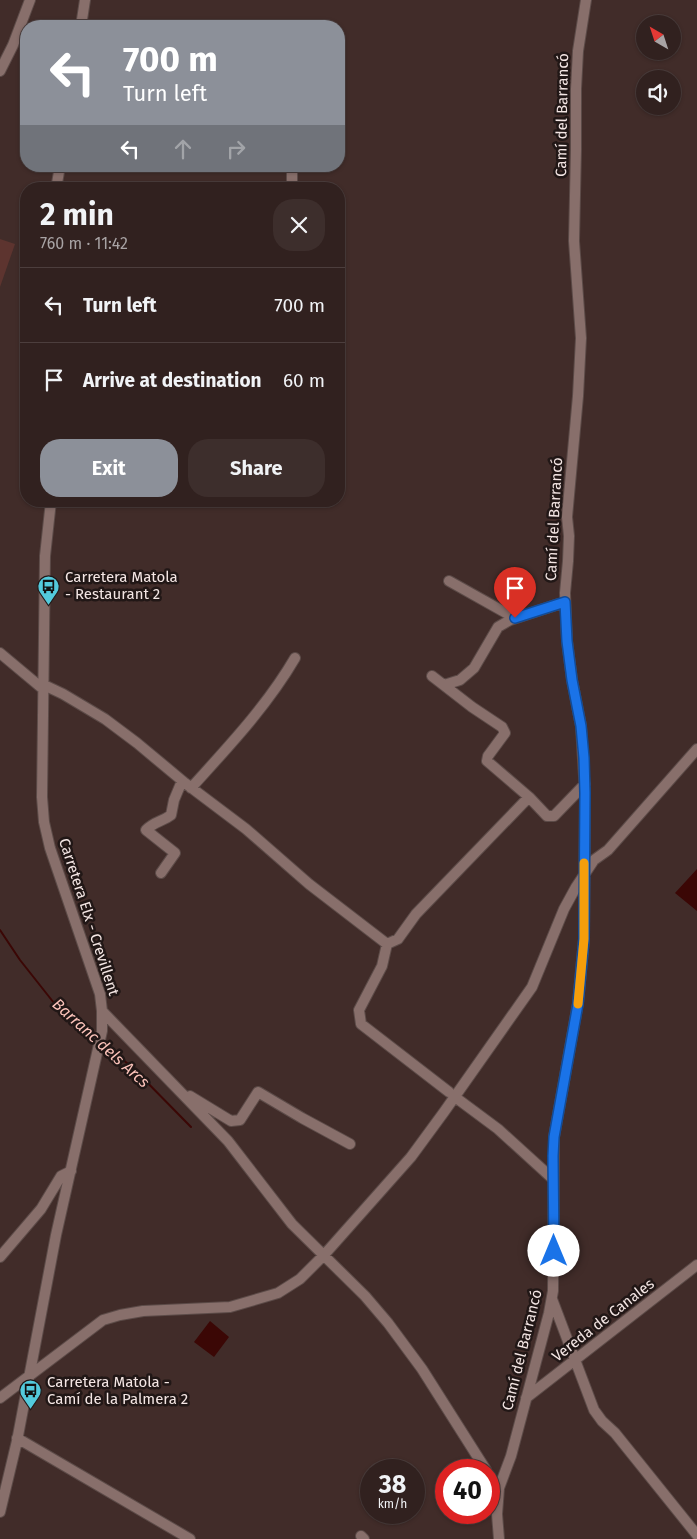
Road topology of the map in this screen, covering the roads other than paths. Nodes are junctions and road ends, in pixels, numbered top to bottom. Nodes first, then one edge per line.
1 (30, 0) edge
2 (86, 0) edge
3 (586, 0) edge
4 (22, 20) edge
5 (82, 20) edge
6 (20, 26) edge
7 (0, 71) edge
8 (51, 507) edge
9 (450, 580) dead end
10 (565, 602) junction
11 (515, 618) junction
12 (0, 653) edge
13 (294, 658) dead end
14 (432, 676) dead end
15 (444, 686) junction
16 (44, 687) junction
17 (697, 749) edge
18 (182, 781) junction
19 (585, 784) junction
20 (192, 788) junction
21 (529, 797) junction
22 (161, 873) dead end
23 (584, 874) junction
24 (387, 944) junction
25 (102, 1011) junction
26 (178, 1090) junction
27 (449, 1092) dead end
28 (459, 1100) dead end
29 (350, 1144) dead end
30 (71, 1172) junction
31 (553, 1179) junction
32 (324, 1255) junction
33 (0, 1258) edge
34 (697, 1265) edge
35 (552, 1298) junction
36 (574, 1361) junction
37 (29, 1375) junction
38 (0, 1398) edge
39 (526, 1398) junction
40 (17, 1438) junction
41 (479, 1459) edge
42 (500, 1485) edge
43 (0, 1512) edge
44 (498, 1524) edge
45 (697, 1535) edge
46 (190, 1539) edge
47 (499, 1539) edge

1 - 4 street
2 - 5 street
3 - 10 street, Camí del Barrancó
6 - 7 street
8 - 16 street, Carretera Elx - Crevillent
9 - 11 street
10 - 11 street
10 - 19 street, Camí del Barrancó
11 - 15 street
12 - 16 street
13 - 20 street
14 - 15 street
15 - 21 street
16 - 18 street
16 - 25 street, Carretera Elx - Crevillent
17 - 23 street
18 - 20 street
18 - 22 street
19 - 21 street
19 - 23 street, Camí del Barrancó
20 - 24 street
21 - 24 street
23 - 31 street, Camí del Barrancó
23 - 32 street
24 - 27 street
25 - 26 street
25 - 30 street, Carretera Elx - Crevillent
26 - 29 street
26 - 32 street
28 - 31 street
30 - 33 street
30 - 37 street, Carretera Elx - Crevillent
31 - 35 street, Camí del Barrancó
32 - 37 street
32 - 41 street
34 - 36 street, Vereda de Canales
35 - 36 street
35 - 39 street, Camí del Barrancó
36 - 39 street, Vereda de Canales
36 - 45 street
37 - 38 street
37 - 40 street, Carretera Elx - Crevillent
39 - 42 street, Camí del Barrancó
40 - 43 street, Carretera Elx - Crevillent
40 - 46 street
44 - 47 street, Camí del Barrancó

